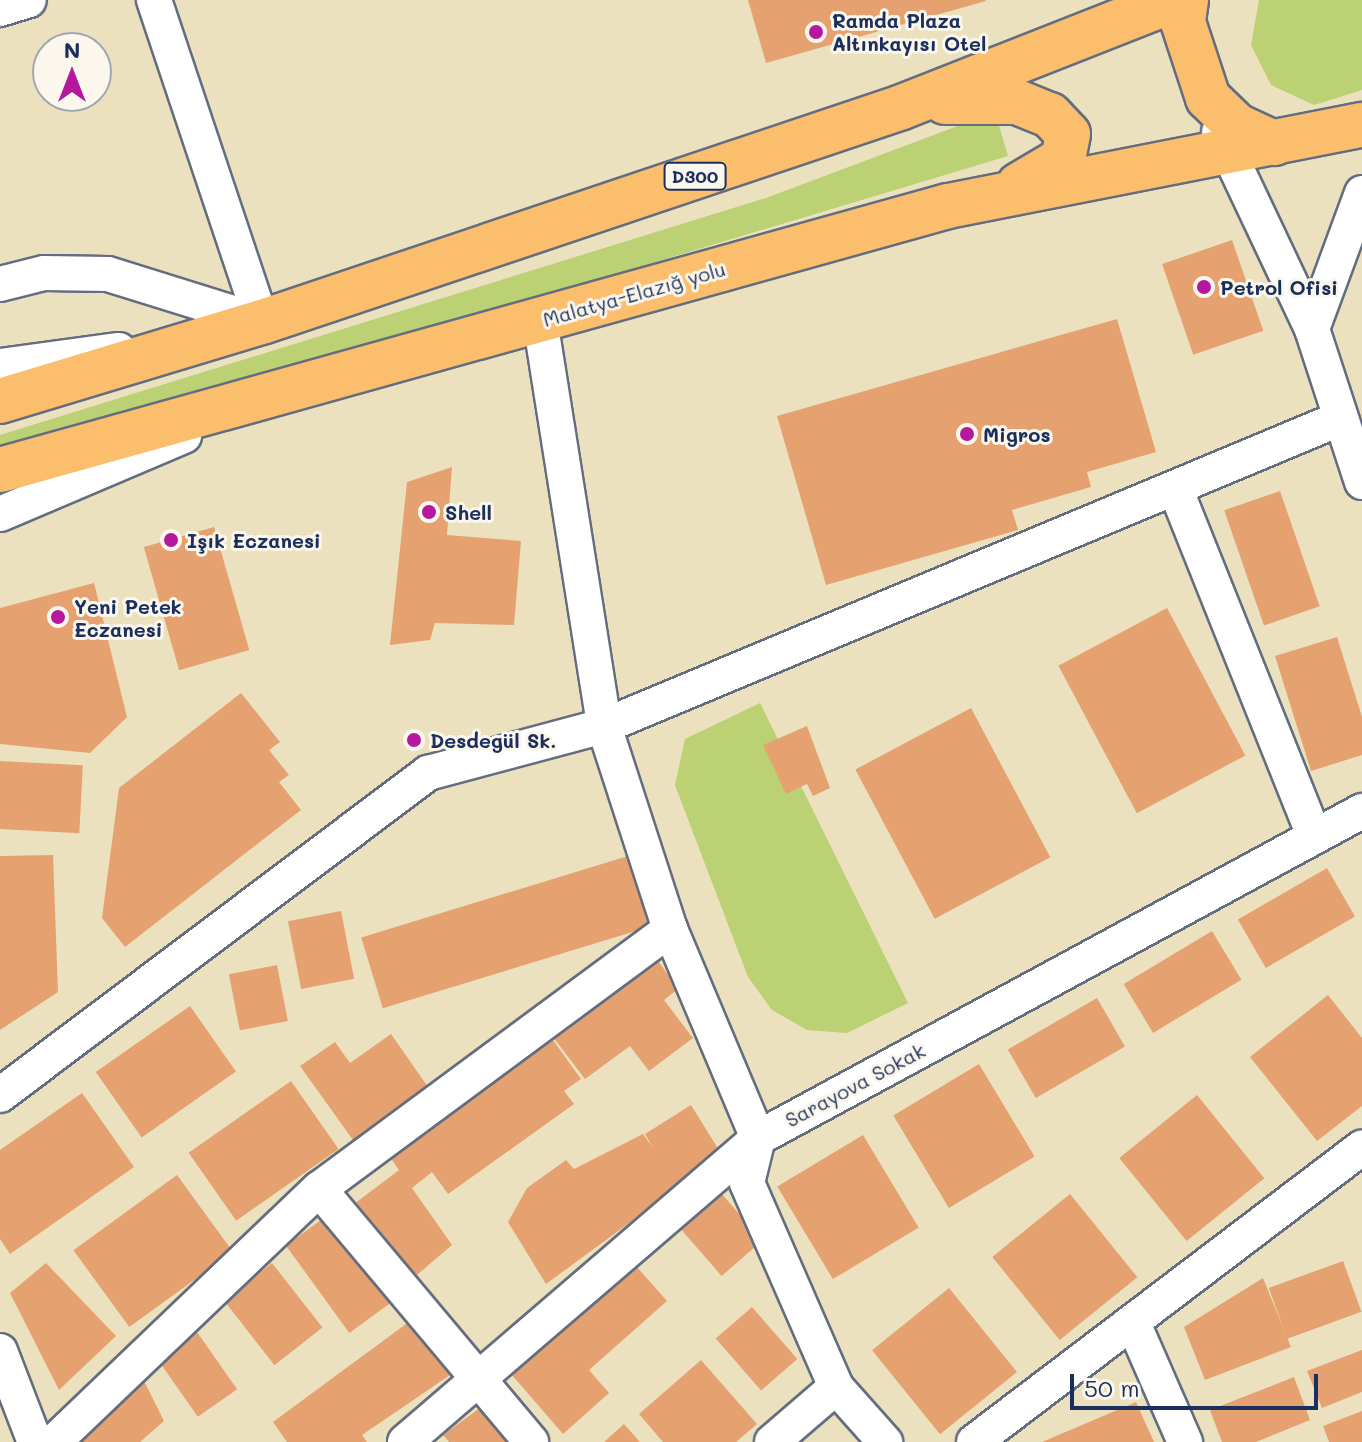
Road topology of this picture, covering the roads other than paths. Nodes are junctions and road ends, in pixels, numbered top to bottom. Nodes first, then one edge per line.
1 (29, 0) edge
2 (154, 0) edge
3 (1174, 0) edge
4 (1186, 0) edge
5 (0, 9) edge
6 (1208, 98) junction
7 (902, 107) junction
8 (1362, 125) edge
9 (1274, 143) junction
10 (1226, 152) junction
11 (1362, 193) edge
12 (948, 206) junction
13 (0, 284) edge
14 (540, 320) junction
15 (262, 322) junction
16 (1312, 329) junction
17 (211, 337) junction
18 (0, 366) edge
19 (294, 389) junction
20 (0, 401) edge
21 (1339, 419) junction
22 (0, 470) edge
23 (1362, 482) edge
24 (1175, 488) junction
25 (0, 514) edge
26 (604, 726) junction
27 (1362, 811) edge
28 (1314, 836) junction
29 (670, 929) junction
30 (0, 1095) edge
31 (758, 1138) junction
32 (1359, 1161) edge
33 (319, 1189) junction
34 (1133, 1323) junction
35 (0, 1351) edge
36 (481, 1383) junction
37 (836, 1387) junction
38 (35, 1442) edge
39 (54, 1442) edge
40 (405, 1442) edge
41 (531, 1442) edge
42 (772, 1442) edge
43 (885, 1442) edge
44 (974, 1442) edge
45 (1185, 1442) edge

1 - 5 street
2 - 15 street
3 - 7 highway, D300
4 - 6 highway
6 - 9 highway
6 - 10 street
7 - 12 highway
7 - 15 highway, D300
8 - 9 highway, Malatya-Elazığ yolu
9 - 10 highway, Malatya-Elazığ yolu
10 - 12 highway, Malatya-Elazığ yolu
10 - 16 street
11 - 16 street
12 - 14 highway, Malatya-Elazığ yolu
13 - 15 street
14 - 19 highway, Malatya-Elazığ yolu
14 - 26 street
15 - 17 highway, D300
16 - 21 street
17 - 18 street
17 - 20 highway, D300
19 - 22 highway, Malatya-Elazığ yolu
19 - 25 street
21 - 23 street
21 - 24 street
24 - 26 street
24 - 28 street
26 - 29 street
26 - 30 street
27 - 28 street, Sarayova Sokak
28 - 31 street, Sarayova Sokak
29 - 31 street
29 - 33 street
31 - 36 street, Sarayova Sokak
31 - 37 street
32 - 34 street
33 - 36 street
33 - 39 street
34 - 44 street
34 - 45 street
35 - 38 street
36 - 40 street, Sarayova Sokak
36 - 41 street
37 - 42 street
37 - 43 street

